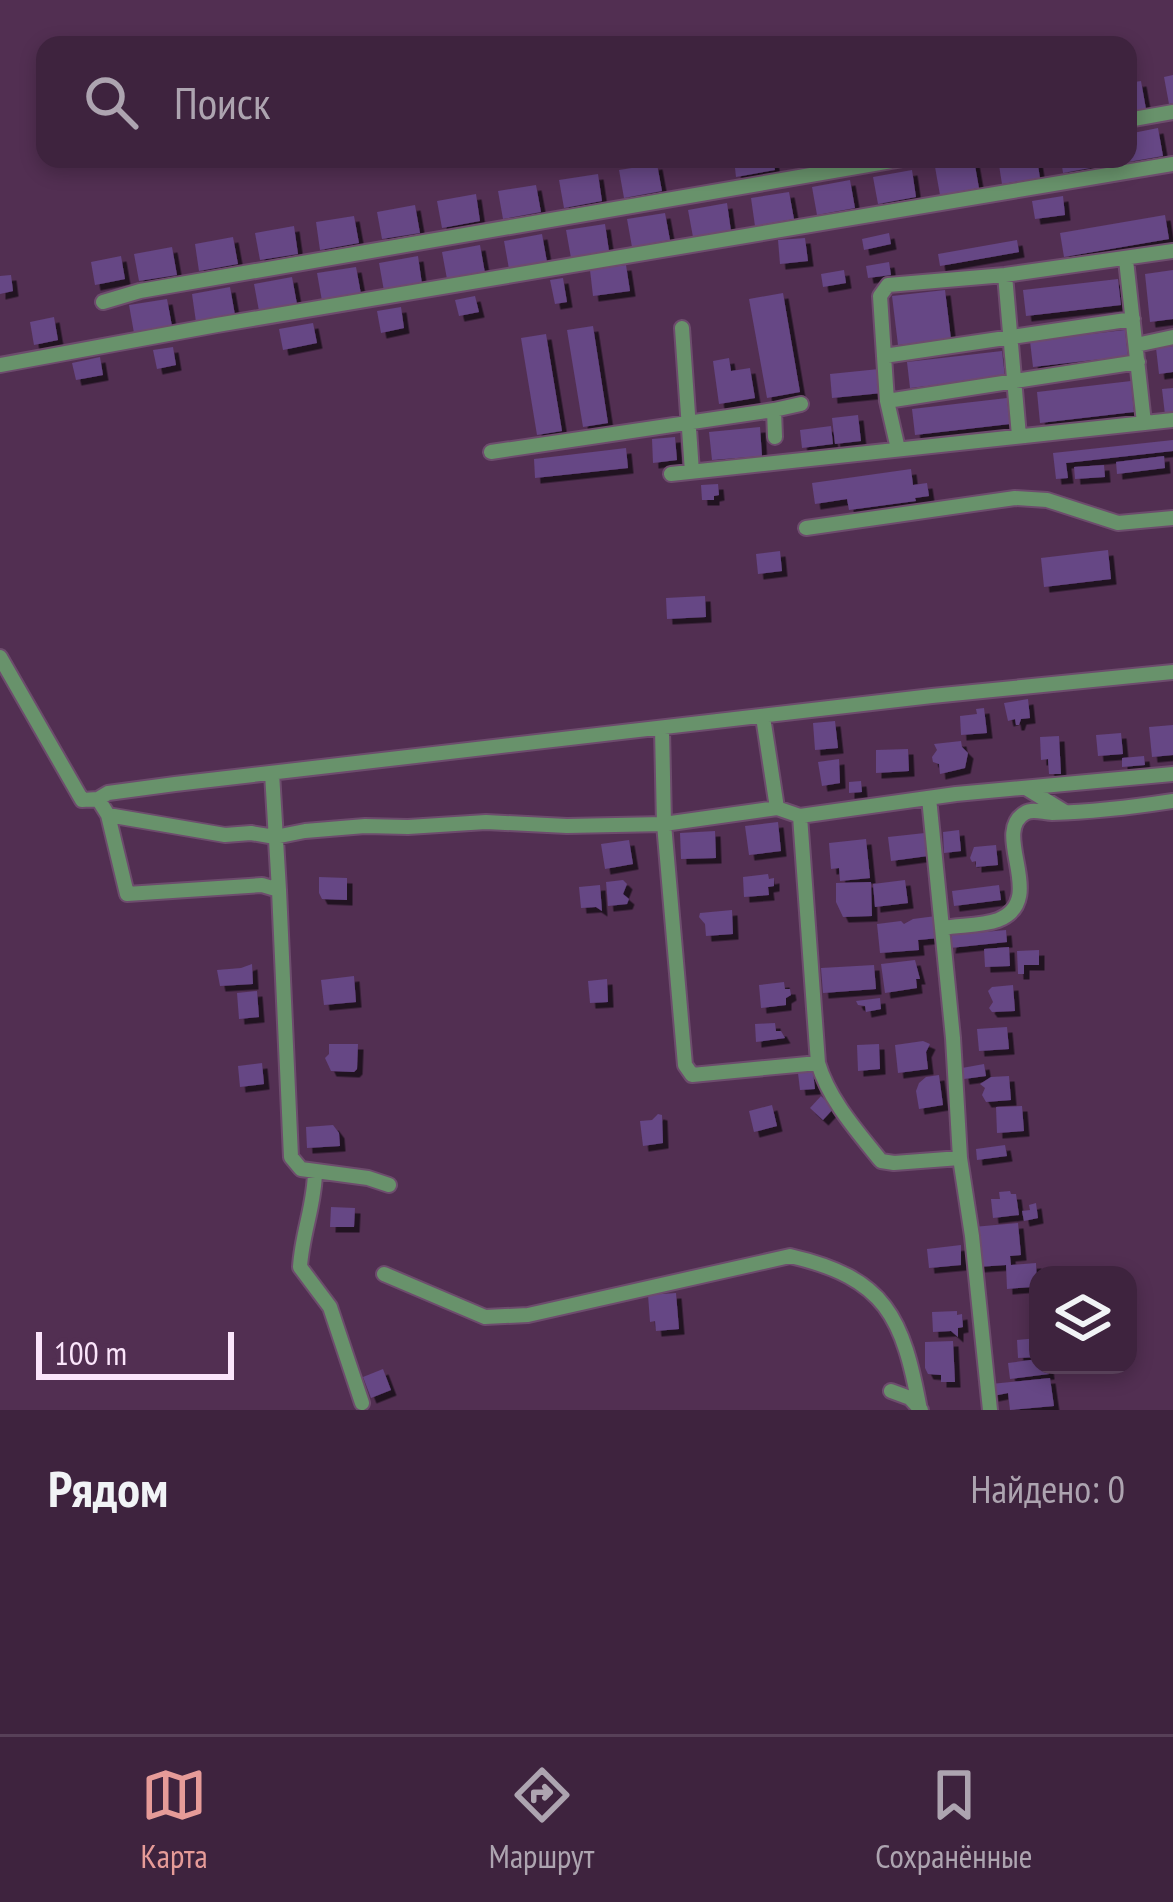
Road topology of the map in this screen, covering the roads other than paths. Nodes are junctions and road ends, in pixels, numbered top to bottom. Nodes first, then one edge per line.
1 (1173, 112) edge
2 (1137, 118) edge
3 (1173, 164) edge
4 (851, 168) edge
5 (1173, 251) edge
6 (1126, 260) junction
7 (1005, 275) junction
8 (103, 302) dead end
9 (1133, 320) junction
10 (682, 328) dead end
11 (1009, 337) junction
12 (1173, 337) edge
13 (1136, 345) junction
14 (884, 356) junction
15 (1138, 362) junction
16 (0, 365) edge
17 (1014, 383) junction
18 (887, 401) junction
19 (801, 404) dead end
20 (774, 410) junction
21 (1173, 420) edge
22 (688, 421) junction
23 (1144, 423) junction
24 (775, 436) dead end
25 (1019, 436) junction
26 (898, 449) junction
27 (491, 452) dead end
28 (692, 472) junction
29 (671, 474) dead end
30 (1173, 518) edge
31 (806, 528) dead end
32 (0, 657) edge
33 (1173, 672) edge
34 (764, 717) junction
35 (662, 729) junction
36 (272, 773) junction
37 (1173, 774) edge
38 (1026, 788) junction
39 (929, 798) junction
40 (98, 799) junction
41 (1173, 801) edge
42 (776, 808) junction
43 (1065, 812) junction
44 (108, 815) junction
45 (800, 815) junction
46 (664, 824) junction
47 (275, 837) junction
48 (279, 890) junction
49 (943, 928) junction
50 (818, 1063) junction
51 (960, 1158) junction
52 (315, 1171) junction
53 (389, 1185) dead end
54 (384, 1274) dead end
55 (891, 1391) dead end
56 (362, 1403) dead end
57 (921, 1410) edge
58 (990, 1410) edge

1 - 2 street
3 - 16 street
4 - 8 street
5 - 6 street
6 - 7 street
6 - 9 street
7 - 11 street
7 - 14 street
9 - 11 street
9 - 13 street
10 - 22 street
11 - 14 street
11 - 17 street
12 - 13 street
13 - 15 street
14 - 18 street
15 - 17 street
15 - 23 street
17 - 18 street
17 - 25 street
18 - 26 street
19 - 20 street
20 - 22 street
20 - 24 street
21 - 23 street
22 - 27 street
22 - 28 street
23 - 25 street
25 - 26 street
26 - 28 street
28 - 29 street
30 - 31 street
32 - 40 street
33 - 34 street
34 - 35 street
34 - 42 street
35 - 36 street
35 - 46 street
36 - 40 street
36 - 47 street
37 - 38 street
38 - 39 street
38 - 43 street
39 - 45 street
39 - 49 street
40 - 44 street
41 - 43 street
42 - 45 street
42 - 46 street
43 - 49 street
44 - 47 street
44 - 48 street
45 - 50 street
46 - 47 street
46 - 50 street
47 - 48 street
48 - 52 street
49 - 51 street
50 - 51 street
51 - 58 street
52 - 53 street
52 - 56 street
54 - 57 street
55 - 57 street

